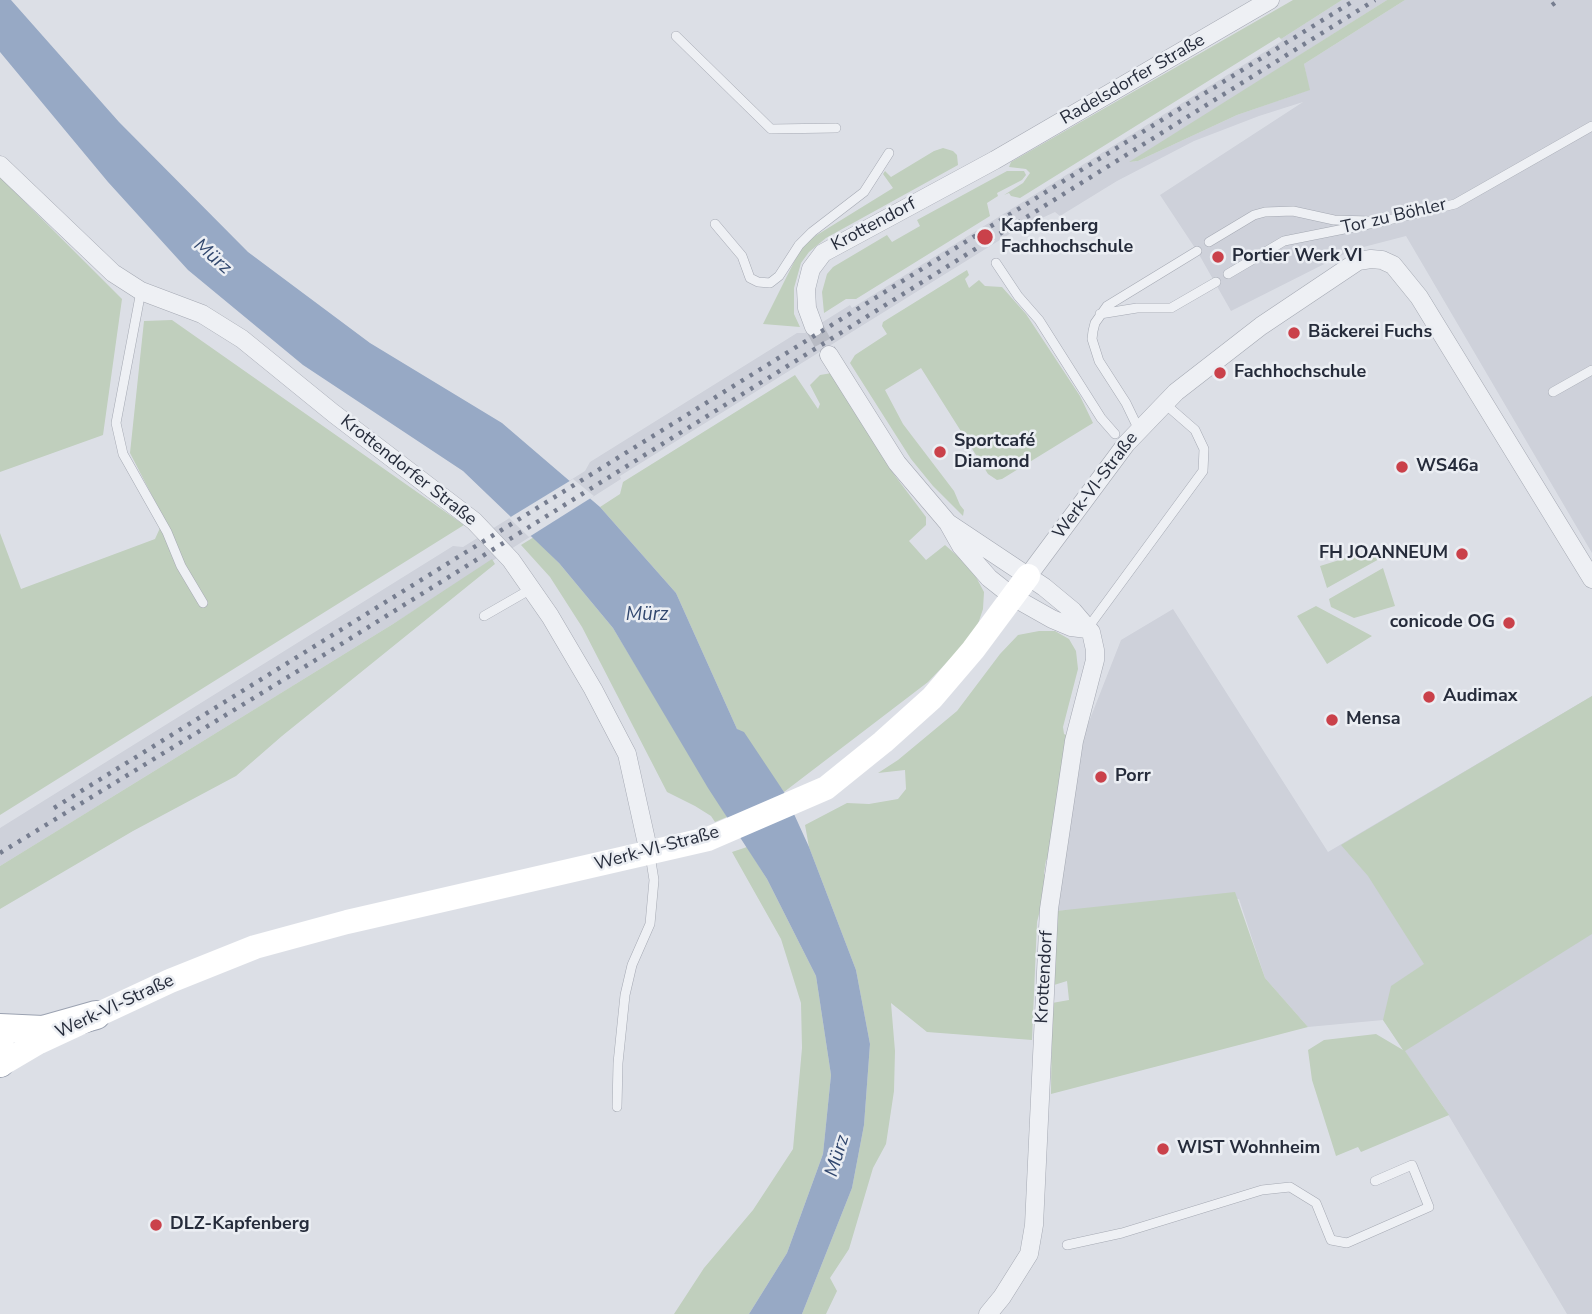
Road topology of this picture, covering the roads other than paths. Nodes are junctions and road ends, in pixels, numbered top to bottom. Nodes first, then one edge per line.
1 (1270, 0) edge
2 (676, 36) dead end
3 (1592, 126) edge
4 (836, 128) dead end
5 (889, 153) dead end
6 (995, 160) joint
7 (0, 165) edge
8 (1384, 221) junction
9 (715, 224) dead end
10 (1209, 243) dead end
11 (1197, 251) dead end
12 (996, 263) dead end
13 (1228, 274) dead end
14 (1216, 282) dead end
15 (141, 291) junction
16 (1100, 314) junction
17 (814, 327) tunnel mouth
18 (829, 355) tunnel mouth
19 (1592, 370) edge
20 (1553, 393) dead end
21 (1164, 403) junction
22 (1139, 430) junction
23 (1115, 434) dead end
24 (948, 523) junction
25 (1028, 576) junction
26 (1592, 579) edge
27 (531, 589) junction
28 (1013, 597) junction
29 (203, 603) dead end
30 (484, 616) dead end
31 (1089, 631) junction
32 (649, 853) junction
33 (96, 1015) junction
34 (0, 1028) edge
35 (0, 1046) edge
36 (0, 1064) edge
37 (617, 1107) dead end
38 (1375, 1181) dead end
39 (1067, 1245) dead end
40 (988, 1314) edge

1 - 6 street, Radelsdorfer Straße
2 - 4 lane
3 - 8 lane, Tor zu Böhler
5 - 9 lane
6 - 17 street, Krottendorf
7 - 15 street, Krottendorfer Straße
8 - 10 lane
8 - 13 lane, Tor zu Böhler
11 - 16 lane
12 - 23 lane
14 - 16 lane
15 - 27 street, Krottendorfer Straße
15 - 29 lane
16 - 22 lane
18 - 24 street
19 - 20 lane
21 - 22 street, Werk-VI-Straße
21 - 26 street, Werk-VI-Straße
21 - 31 lane
22 - 25 street, Werk-VI-Straße
24 - 25 street
24 - 28 street
25 - 28 main road, Werk-VI-Straße
25 - 31 street
27 - 30 lane
27 - 32 street, Krottendorfer Straße
28 - 31 street
28 - 32 main road, Werk-VI-Straße
31 - 40 street, Krottendorf
32 - 33 main road, Werk-VI-Straße
32 - 37 lane, Krottendorfer Straße
33 - 34 main road
33 - 36 main road, Werk-VI-Straße
35 - 36 main road
38 - 39 lane

